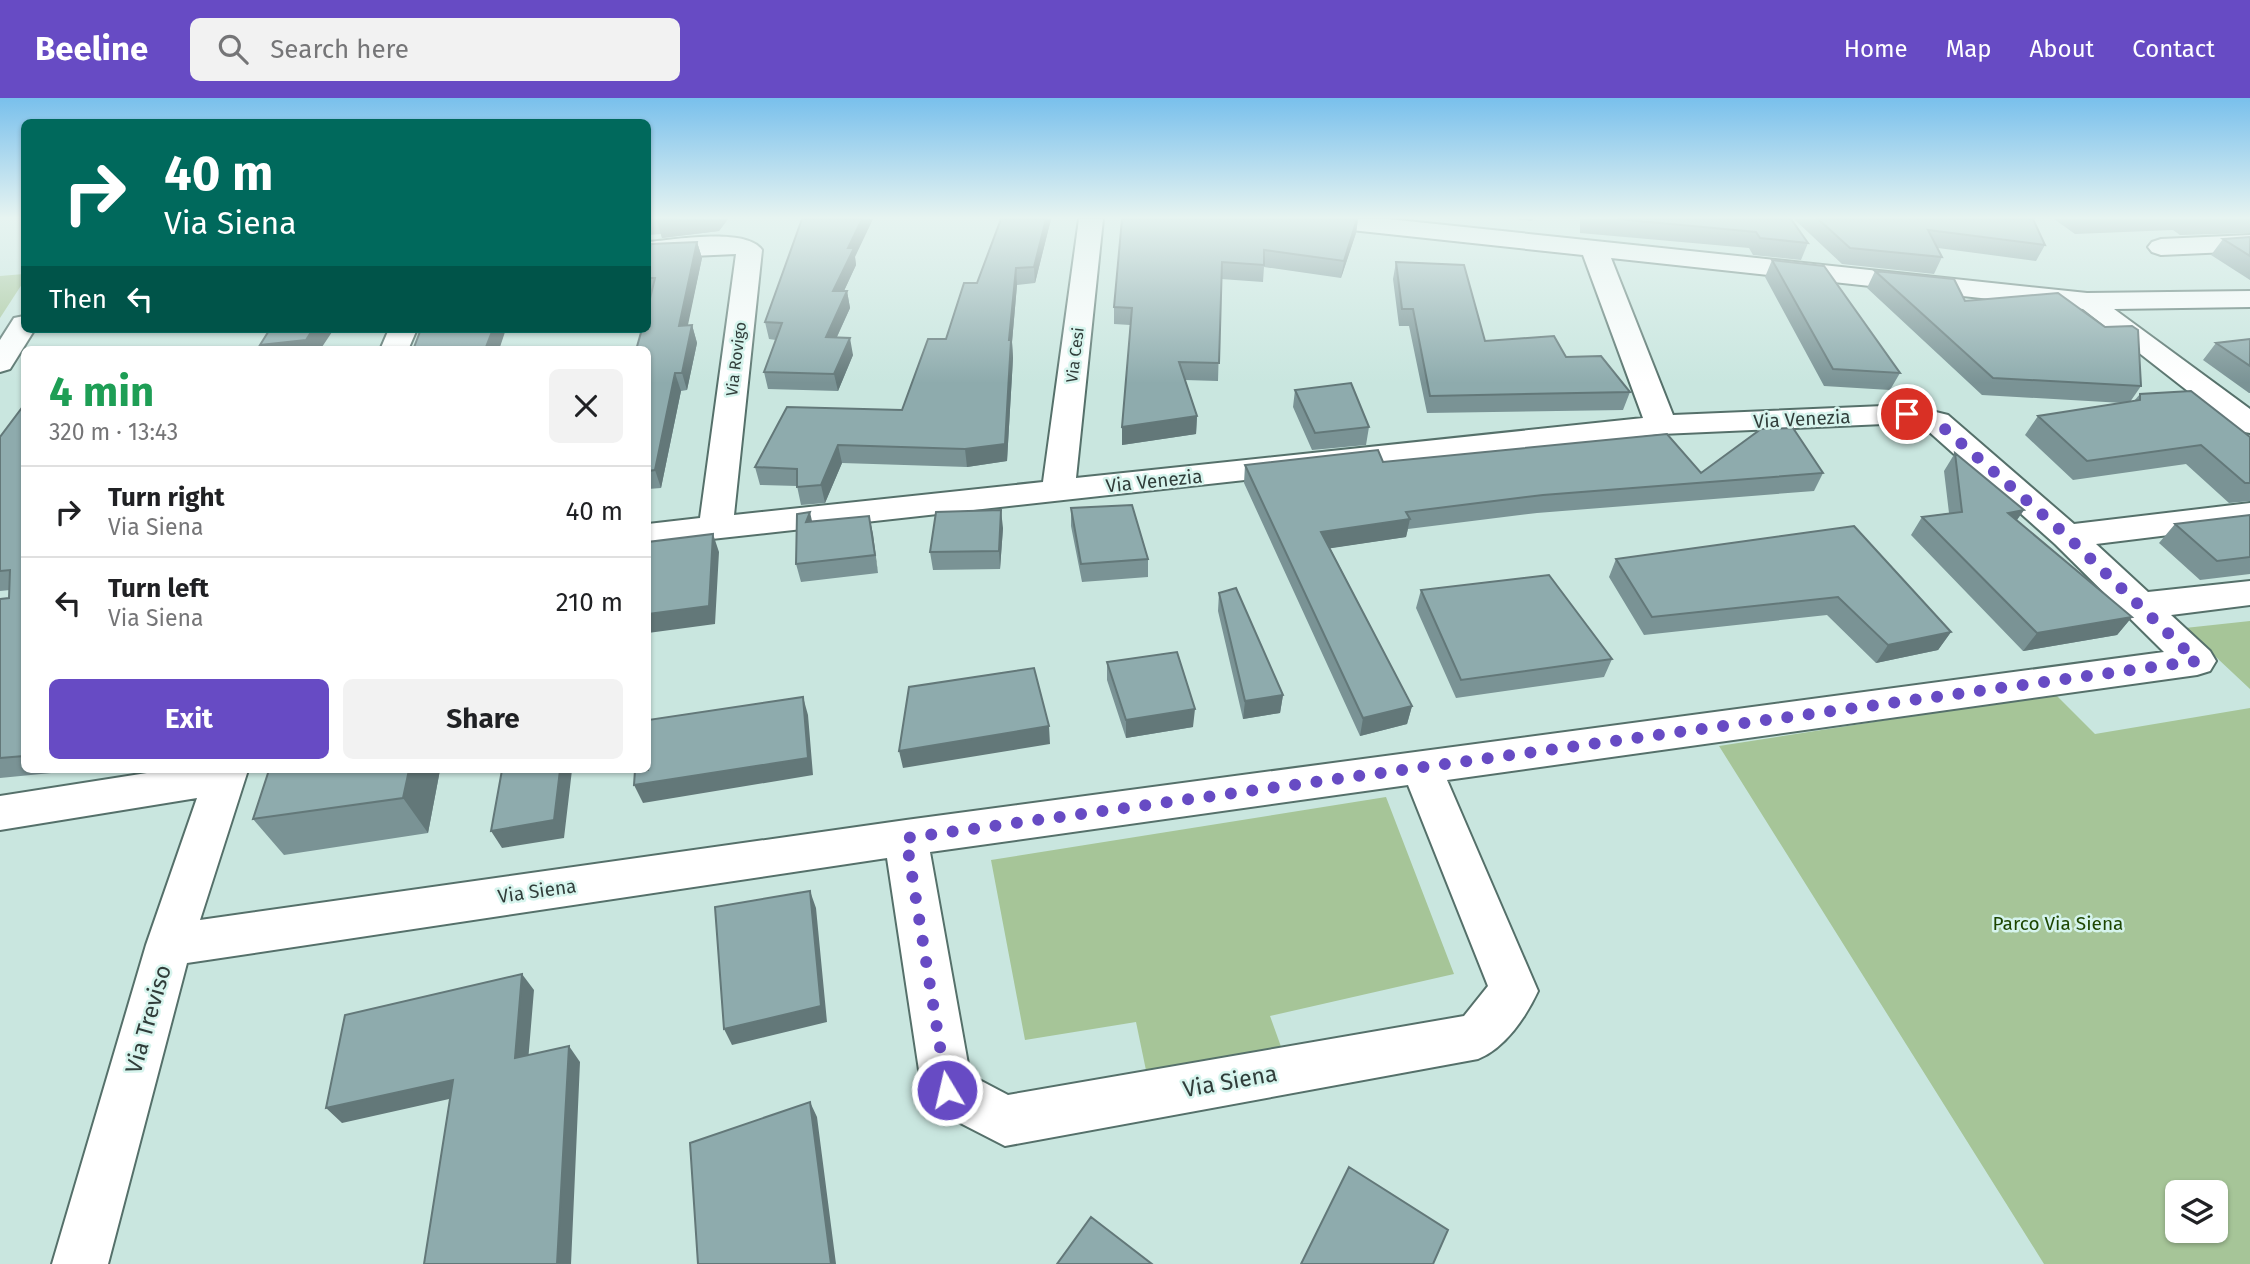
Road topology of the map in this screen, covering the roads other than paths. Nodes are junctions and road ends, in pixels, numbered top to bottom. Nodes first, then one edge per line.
1 (746, 273) edge
2 (1084, 273) edge
3 (1603, 273) edge
4 (1825, 273) edge
5 (2250, 299) edge
6 (2087, 301) junction
7 (21, 329) edge
8 (0, 363) edge
9 (2250, 424) edge
10 (1661, 425) junction
11 (1058, 491) junction
12 (2250, 514) edge
13 (716, 528) junction
14 (651, 536) edge
15 (2067, 536) junction
16 (2104, 572) joint
17 (2250, 593) edge
18 (2138, 606) junction
19 (1422, 769) junction
20 (226, 774) edge
21 (0, 813) edge
22 (906, 838) junction
23 (169, 945) junction
24 (80, 1264) edge

1 - 13 street, Via Rovigo
2 - 11 street, Via Cesi
3 - 10 street
4 - 6 street
5 - 6 street
6 - 9 street
7 - 8 street
10 - 11 street, Via Venezia
10 - 15 street, Via Venezia
11 - 13 street, Via Venezia
12 - 15 street
13 - 14 street, Via Venezia
15 - 16 street, Via Venezia
16 - 18 street, Via Siena
17 - 18 street
18 - 19 street, Via Siena
19 - 22 street, Via Siena
19 - 22 street, Via Siena
20 - 21 street, Via Treviso
20 - 23 street, Via Treviso
22 - 23 street, Via Siena
23 - 24 street, Via Treviso

